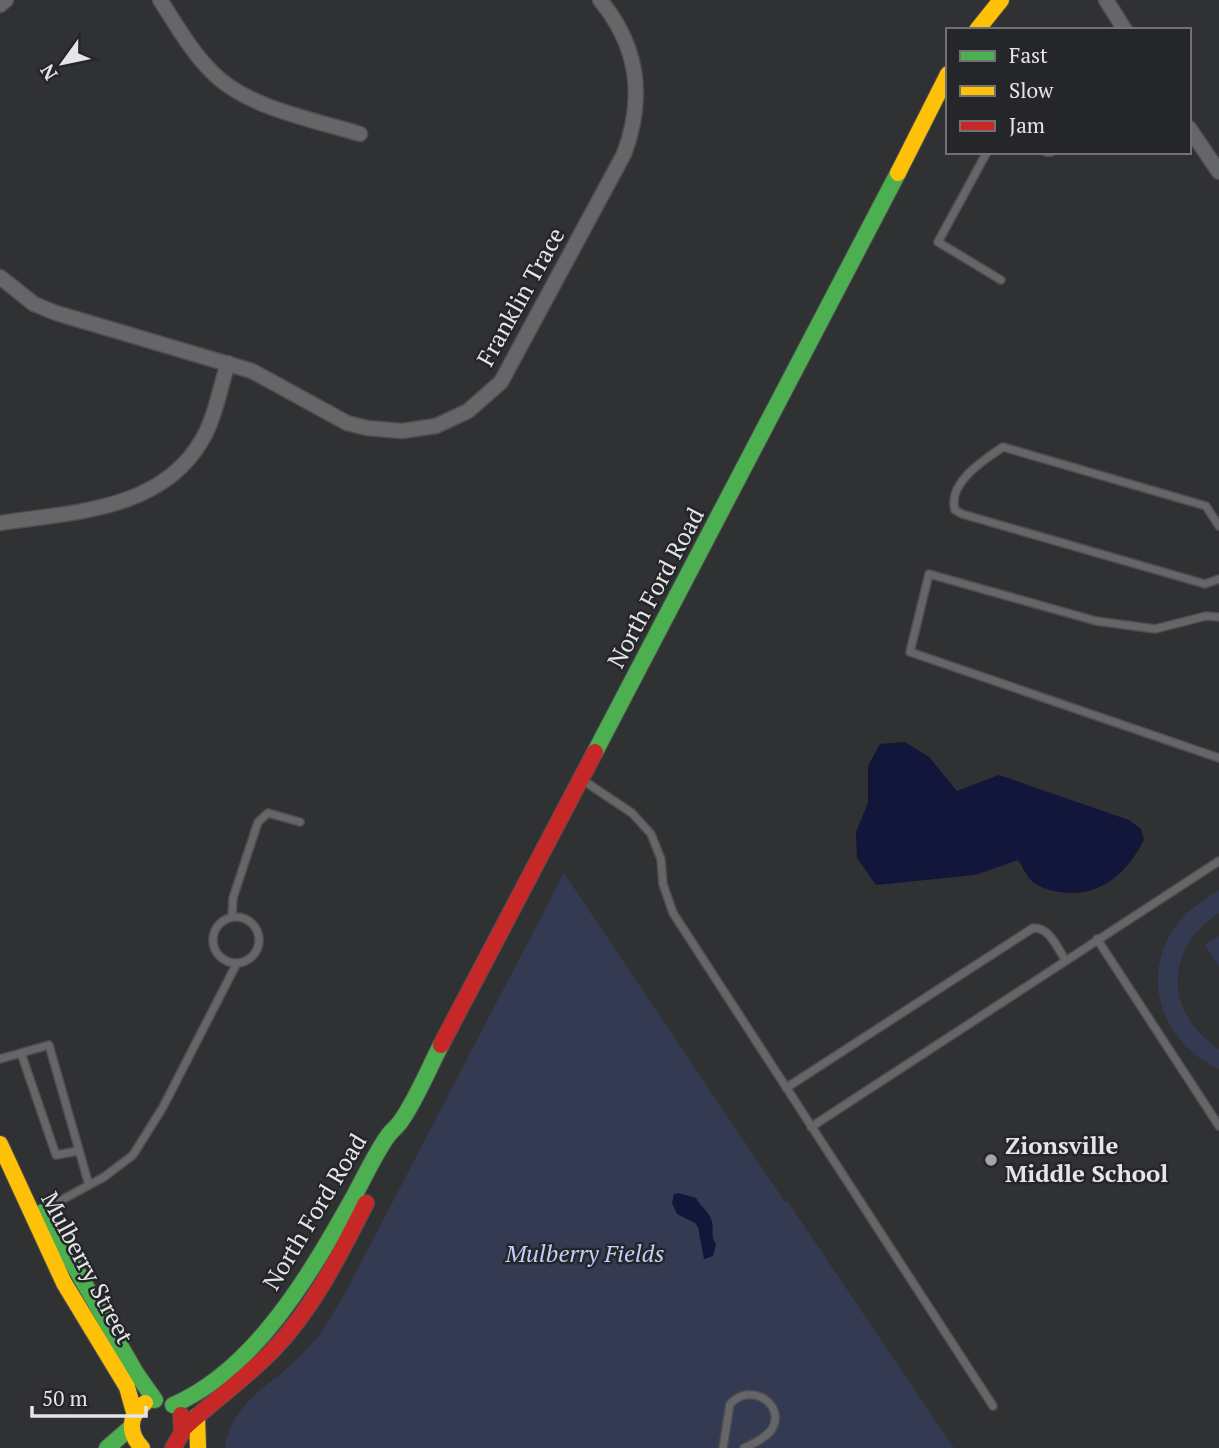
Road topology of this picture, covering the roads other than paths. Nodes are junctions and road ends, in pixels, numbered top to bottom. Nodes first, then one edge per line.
1 (6, 0) edge
2 (160, 0) edge
3 (600, 0) edge
4 (1001, 0) edge
5 (1106, 0) edge
6 (0, 5) edge
7 (979, 28) edge
8 (1124, 28) edge
9 (946, 79) edge
10 (1191, 131) edge
11 (360, 134) dead end
12 (986, 154) edge
13 (1219, 172) edge
14 (0, 277) edge
15 (1001, 280) dead end
16 (228, 363) junction
17 (0, 523) edge
18 (1219, 526) edge
19 (1219, 579) edge
20 (1219, 617) edge
21 (1219, 758) edge
22 (580, 779) junction
23 (300, 822) dead end
24 (1219, 861) edge
25 (232, 916) junction
26 (1097, 939) junction
27 (1066, 961) junction
28 (237, 963) junction
29 (21, 1053) junction
30 (0, 1059) edge
31 (786, 1088) junction
32 (401, 1121) junction
33 (1219, 1126) edge
34 (811, 1127) junction
35 (0, 1144) edge
36 (78, 1151) junction
37 (89, 1185) junction
38 (43, 1211) junction
39 (155, 1400) junction
40 (173, 1405) junction
41 (993, 1406) dead end
42 (197, 1416) junction
43 (132, 1420) junction
44 (179, 1441) edge
45 (107, 1448) edge
46 (142, 1448) edge
47 (198, 1448) edge
48 (723, 1448) edge
49 (744, 1448) edge

1 - 6 street
2 - 11 street
3 - 16 street, Franklin Trace
4 - 7 main road
5 - 8 street
9 - 22 main road, North Ford Road
10 - 13 street
12 - 15 lane
14 - 16 street, Franklin Trace
16 - 17 street
18 - 19 lane
20 - 21 lane
22 - 31 lane
22 - 32 main road, North Ford Road
23 - 25 lane
24 - 26 lane
25 - 28 lane
25 - 28 lane
26 - 27 lane
26 - 33 lane
27 - 31 lane
27 - 34 lane
28 - 37 lane
29 - 30 lane
29 - 36 lane
29 - 36 lane
31 - 34 lane
32 - 40 main road, North Ford Road
32 - 42 main road, North Ford Road
34 - 41 lane
35 - 38 main road, Mulberry Street
35 - 43 main road, Mulberry Street
36 - 37 lane
37 - 38 lane
38 - 39 main road, Mulberry Street
39 - 40 main road
39 - 43 main road
40 - 44 main road
42 - 44 main road, North Ford Road
42 - 47 main road
43 - 45 main road
43 - 46 main road, Mulberry Street
48 - 49 lane

